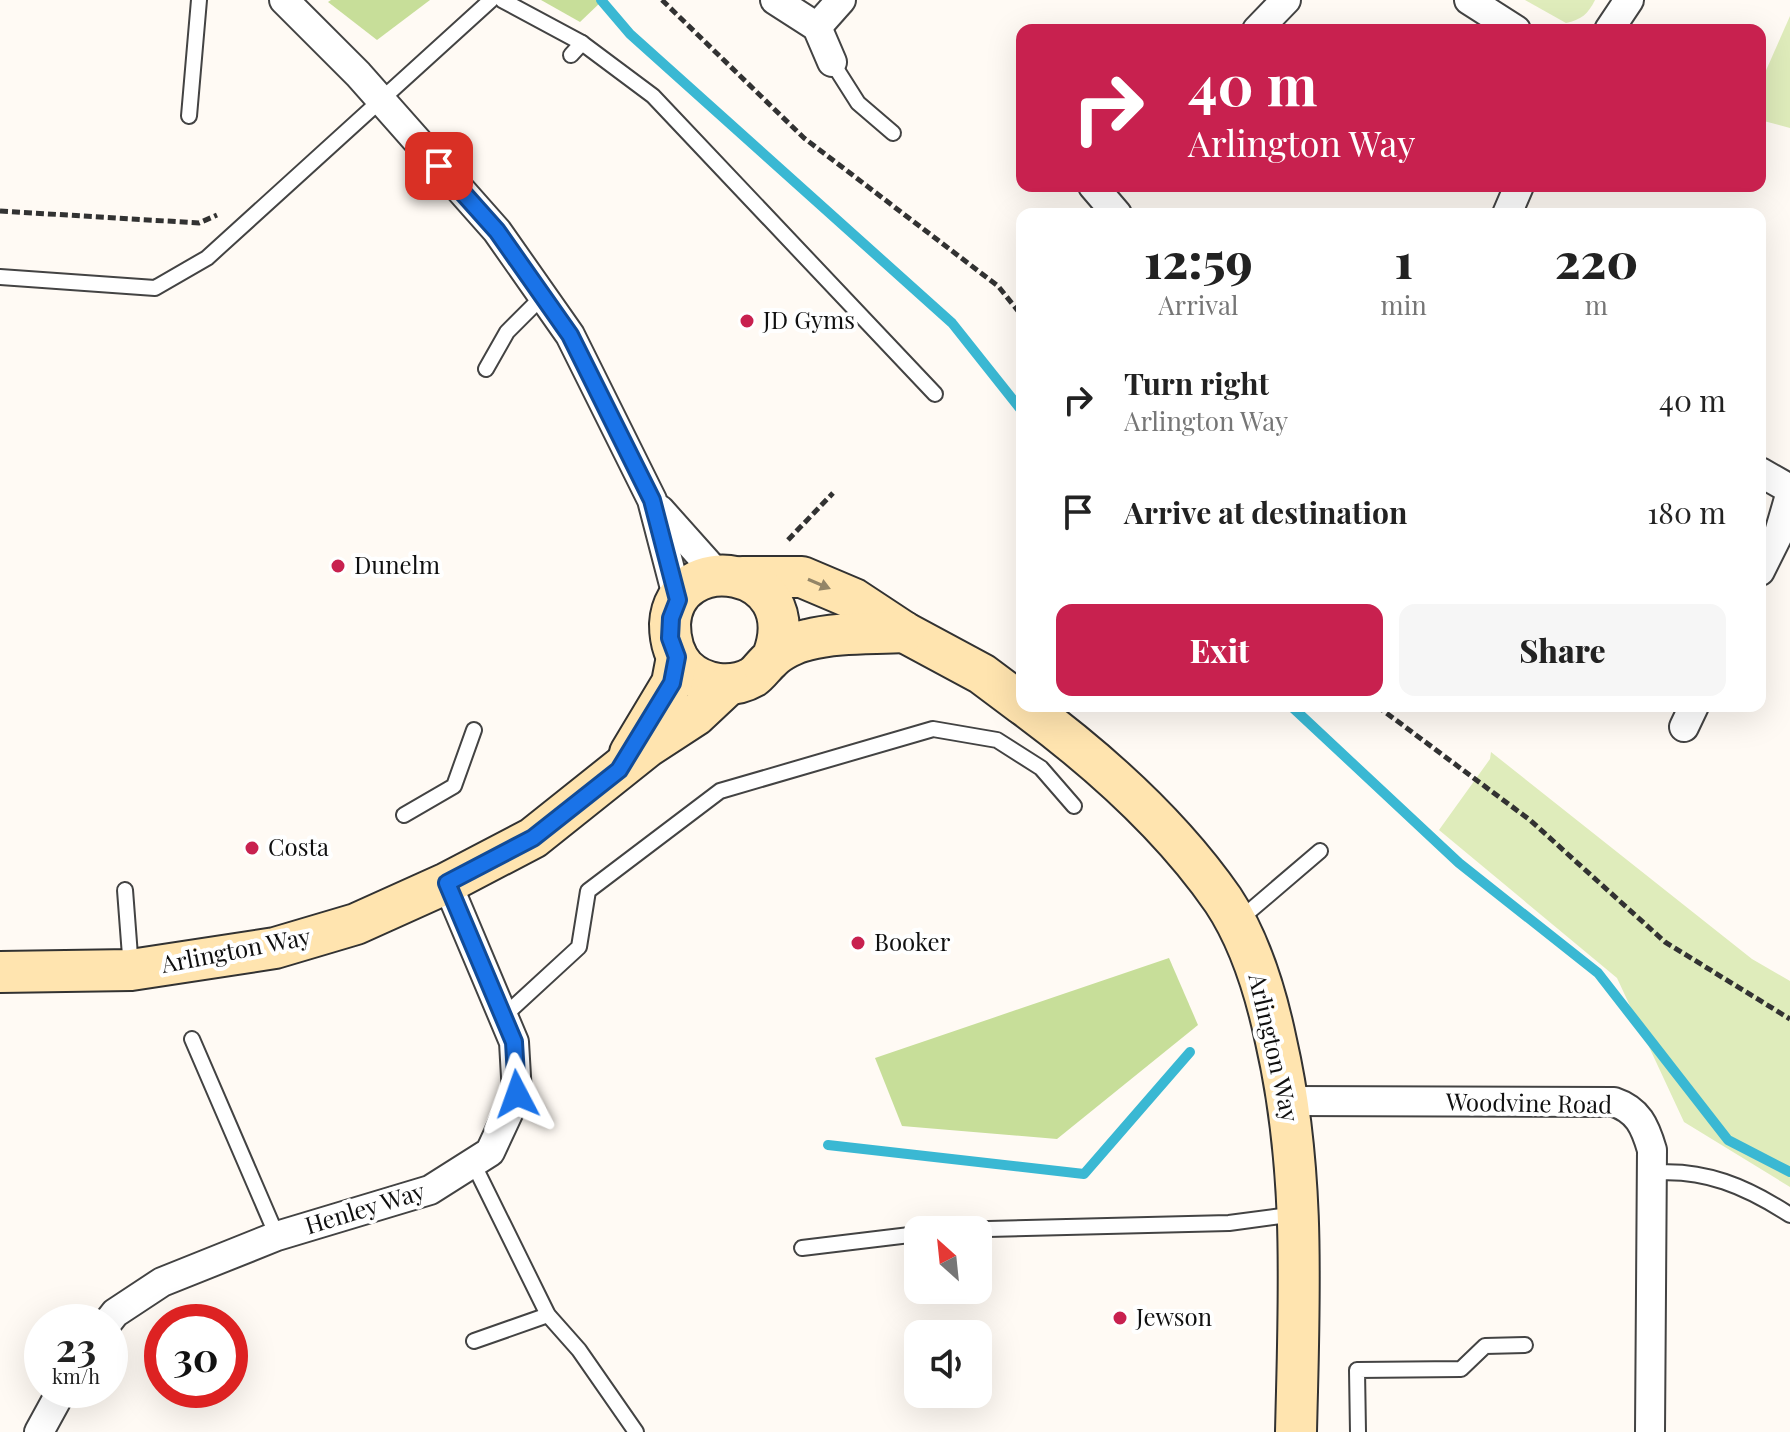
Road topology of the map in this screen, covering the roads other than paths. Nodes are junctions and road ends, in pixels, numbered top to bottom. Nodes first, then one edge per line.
1 (199, 0) edge
2 (284, 0) edge
3 (491, 0) edge
4 (502, 0) edge
5 (775, 0) edge
6 (841, 0) edge
7 (1286, 0) edge
8 (1469, 0) edge
9 (1629, 0) edge
10 (1263, 24) edge
11 (1507, 24) edge
12 (1613, 24) edge
13 (817, 27) junction
14 (582, 43) junction
15 (571, 55) dead end
16 (832, 62) joint
17 (653, 96) junction
18 (381, 101) junction
19 (641, 107) dead end
20 (189, 116) dead end
21 (893, 133) dead end
22 (1098, 192) edge
23 (1112, 208) edge
24 (0, 277) edge
25 (543, 296) junction
26 (486, 369) dead end
27 (935, 394) dead end
28 (1766, 476) edge
29 (1790, 492) edge
30 (652, 500) junction
31 (1766, 559) edge
32 (744, 576) junction
33 (678, 600) junction
34 (904, 632) junction
35 (773, 656) junction
36 (677, 657) junction
37 (728, 685) junction
38 (1016, 699) edge
39 (1033, 712) edge
40 (474, 730) dead end
41 (619, 770) junction
42 (1074, 806) dead end
43 (404, 815) dead end
44 (1320, 851) dead end
45 (447, 883) junction
46 (125, 890) dead end
47 (1235, 923) junction
48 (131, 970) junction
49 (0, 972) edge
50 (504, 1016) junction
51 (192, 1039) dead end
52 (1290, 1101) junction
53 (474, 1165) junction
54 (1651, 1173) junction
55 (1300, 1214) junction
56 (1790, 1215) edge
57 (992, 1229) edge
58 (277, 1236) junction
59 (904, 1236) edge
60 (802, 1248) dead end
61 (128, 1304) edge
62 (548, 1315) junction
63 (474, 1341) dead end
64 (1525, 1345) dead end
65 (52, 1408) edge
66 (39, 1432) edge
67 (636, 1432) edge
68 (1296, 1432) edge
69 (1358, 1432) edge
70 (1650, 1432) edge

1 - 20 lane
2 - 18 street, Arlington Way
3 - 18 lane
4 - 14 lane
5 - 13 street
6 - 13 street
7 - 10 street
8 - 11 street
9 - 12 street
13 - 16 street
14 - 15 lane
14 - 17 lane
16 - 21 lane
17 - 19 lane
17 - 27 lane
18 - 24 lane
18 - 25 street, Arlington Way
22 - 23 street
25 - 26 lane
25 - 30 street, Arlington Way
28 - 29 street
29 - 31 street
30 - 32 street, Arlington Way
30 - 33 street, Arlington Way
32 - 33 street
32 -> 34 street, Arlington Way
32 - 35 street, Arlington Way
33 - 36 street, Arlington Way
34 - 35 street, Arlington Way
34 - 38 street, Arlington Way
35 - 37 street, Arlington Way
36 - 37 street
36 - 41 street, Arlington Way
37 - 41 street, Arlington Way
39 - 47 street, Arlington Way
40 - 43 lane
41 - 45 street, Arlington Way
42 - 50 lane
44 - 47 lane
45 - 48 street, Arlington Way
45 - 50 street, Henley Way
46 - 48 lane
47 - 52 street, Arlington Way
48 - 49 street, Arlington Way
50 - 53 street, Henley Way
51 - 58 lane
52 - 54 street, Woodvine Road
52 - 55 street, Arlington Way
53 - 58 street, Henley Way
53 - 62 lane
54 - 56 lane
54 - 70 street, Woodvine Road
55 - 57 lane
55 - 68 street, Arlington Way
58 - 61 street, Henley Way
59 - 60 lane
62 - 63 lane
62 - 67 lane
64 - 69 lane
65 - 66 street

